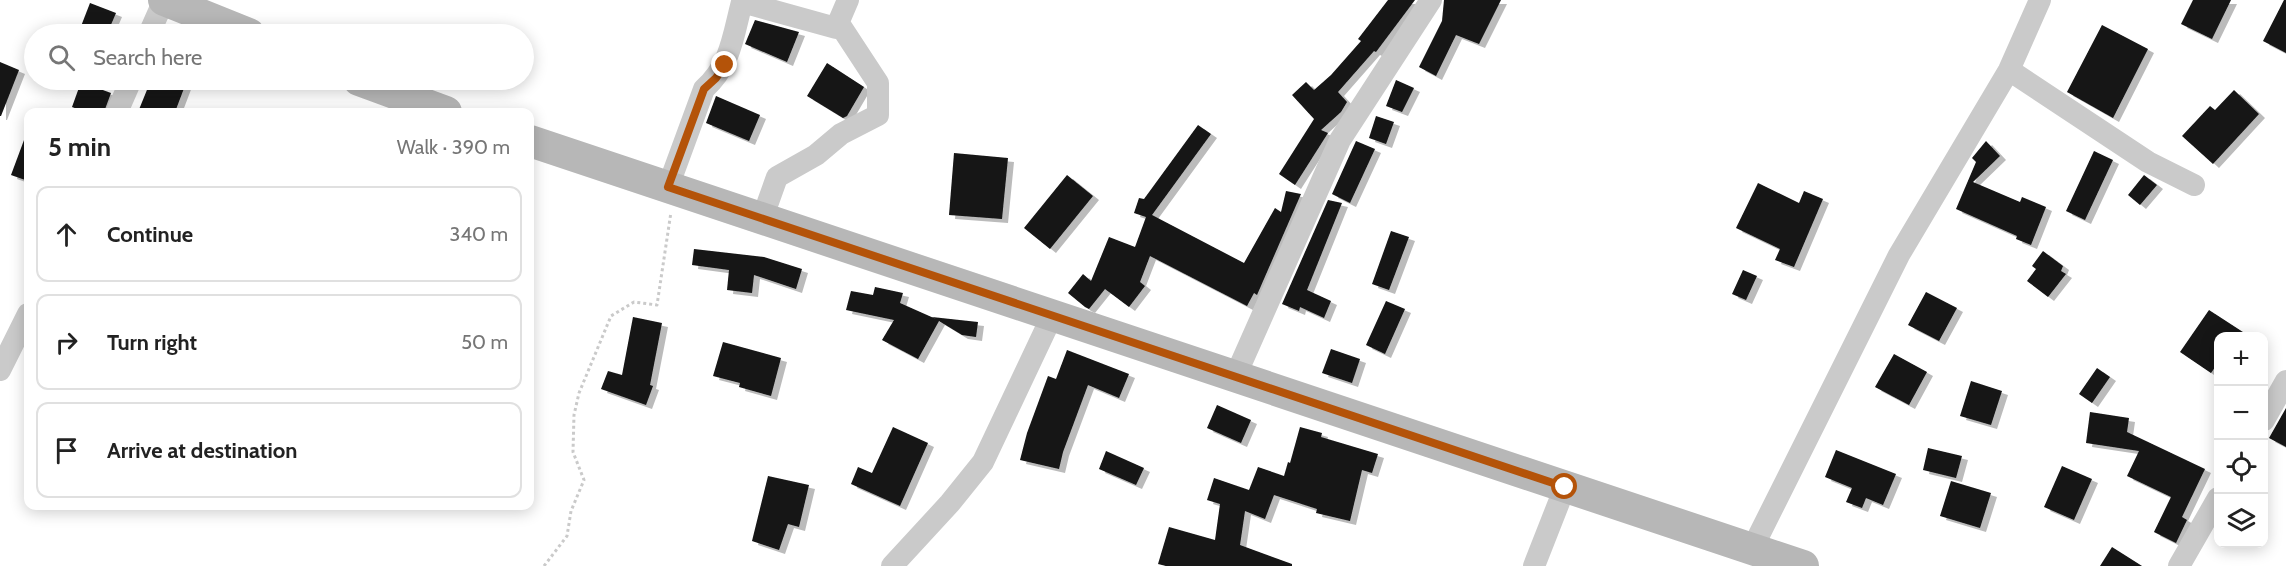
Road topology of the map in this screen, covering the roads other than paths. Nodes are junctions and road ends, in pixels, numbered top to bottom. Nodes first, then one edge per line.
1 (164, 0) edge
2 (848, 0) edge
3 (1431, 0) edge
4 (2040, 0) edge
5 (838, 22) junction
6 (153, 24) edge
7 (224, 24) edge
8 (2009, 70) junction
9 (126, 90) edge
10 (386, 90) edge
11 (119, 108) edge
12 (435, 108) edge
13 (534, 142) edge
14 (2194, 185) dead end
15 (671, 188) junction
16 (762, 219) junction
17 (1052, 316) junction
18 (24, 322) edge
19 (0, 370) edge
20 (1235, 377) junction
21 (2286, 381) edge
22 (2268, 413) edge
23 (1565, 487) junction
24 (2214, 505) edge
25 (1777, 560) edge
26 (892, 566) edge
27 (1534, 566) edge
28 (2179, 566) edge

1 - 6 street
1 - 7 main road
2 - 5 street
3 - 20 street
4 - 8 street
5 - 15 street
5 - 16 street
8 - 14 street
8 - 25 street
9 - 11 street
10 - 12 main road
13 - 15 main road
15 - 16 main road
16 - 17 main road
17 - 20 main road
17 - 26 street
18 - 19 street
20 - 23 main road
21 - 22 street
23 - 25 main road
23 - 27 street
24 - 28 street

